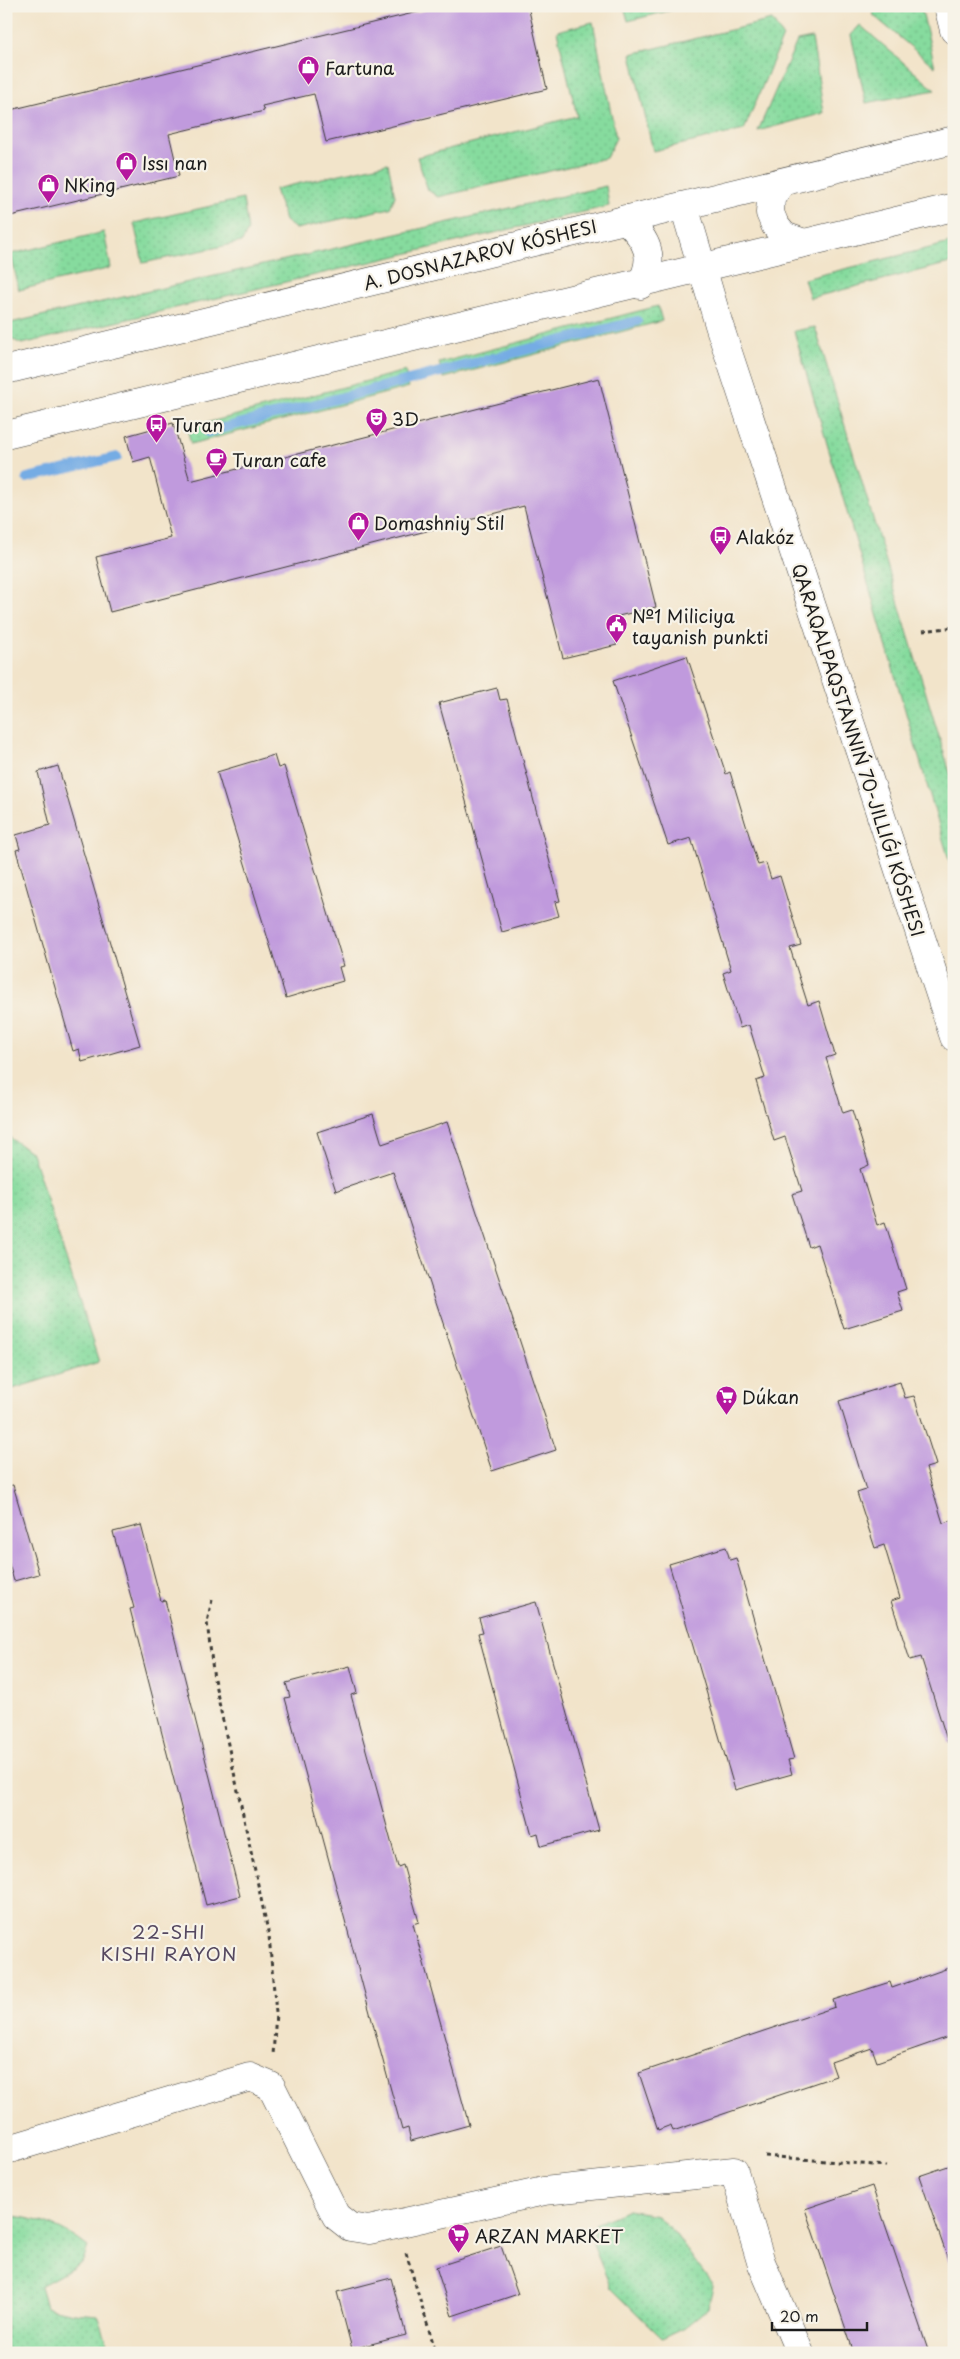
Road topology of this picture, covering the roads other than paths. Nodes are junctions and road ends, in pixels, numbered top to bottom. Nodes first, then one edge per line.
1 (948, 6) edge
2 (954, 30) edge
3 (954, 140) edge
4 (780, 183) junction
5 (684, 206) junction
6 (954, 208) edge
7 (625, 219) junction
8 (804, 243) junction
9 (702, 270) junction
10 (640, 285) junction
11 (6, 370) edge
12 (6, 435) edge
13 (954, 1037) edge
14 (6, 2150) edge
15 (800, 2353) edge

1 - 2 main road
3 - 4 main road, A. DOSNAZAROV KÓSHESI
4 - 5 main road, A. DOSNAZAROV KÓSHESI
4 - 8 main road
5 - 7 main road, A. DOSNAZAROV KÓSHESI
5 - 9 main road
6 - 8 main road
7 - 10 main road
7 - 11 main road, A. DOSNAZAROV KÓSHESI
8 - 9 main road
9 - 10 main road
9 - 13 main road
10 - 12 main road
14 - 15 main road

